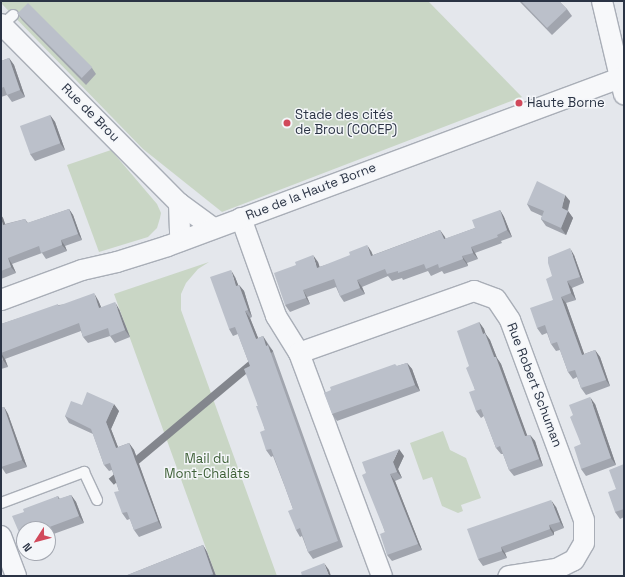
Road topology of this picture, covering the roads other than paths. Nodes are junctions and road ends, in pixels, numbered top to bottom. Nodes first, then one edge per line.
1 (601, 3) edge
2 (4, 22) edge
3 (622, 86) edge
4 (179, 203) junction
5 (241, 218) junction
6 (213, 228) junction
7 (180, 241) junction
8 (1, 300) edge
9 (299, 353) junction
10 (97, 500) dead end
11 (1, 503) edge
12 (1, 536) edge
13 (16, 576) edge
14 (382, 576) edge
15 (510, 576) edge

1 - 3 street
2 - 4 street, Rue de Brou
3 - 5 street, Rue de la Haute Borne
4 - 6 street, Rue de Brou
4 - 7 street
5 - 6 street, Rue de la Haute Borne
5 - 9 street
6 - 7 street, Rue de la Haute Borne
7 - 8 street, Rue de la Haute Borne
9 - 14 street
9 - 15 street, Rue Robert Schuman
10 - 11 lane
12 - 13 street

